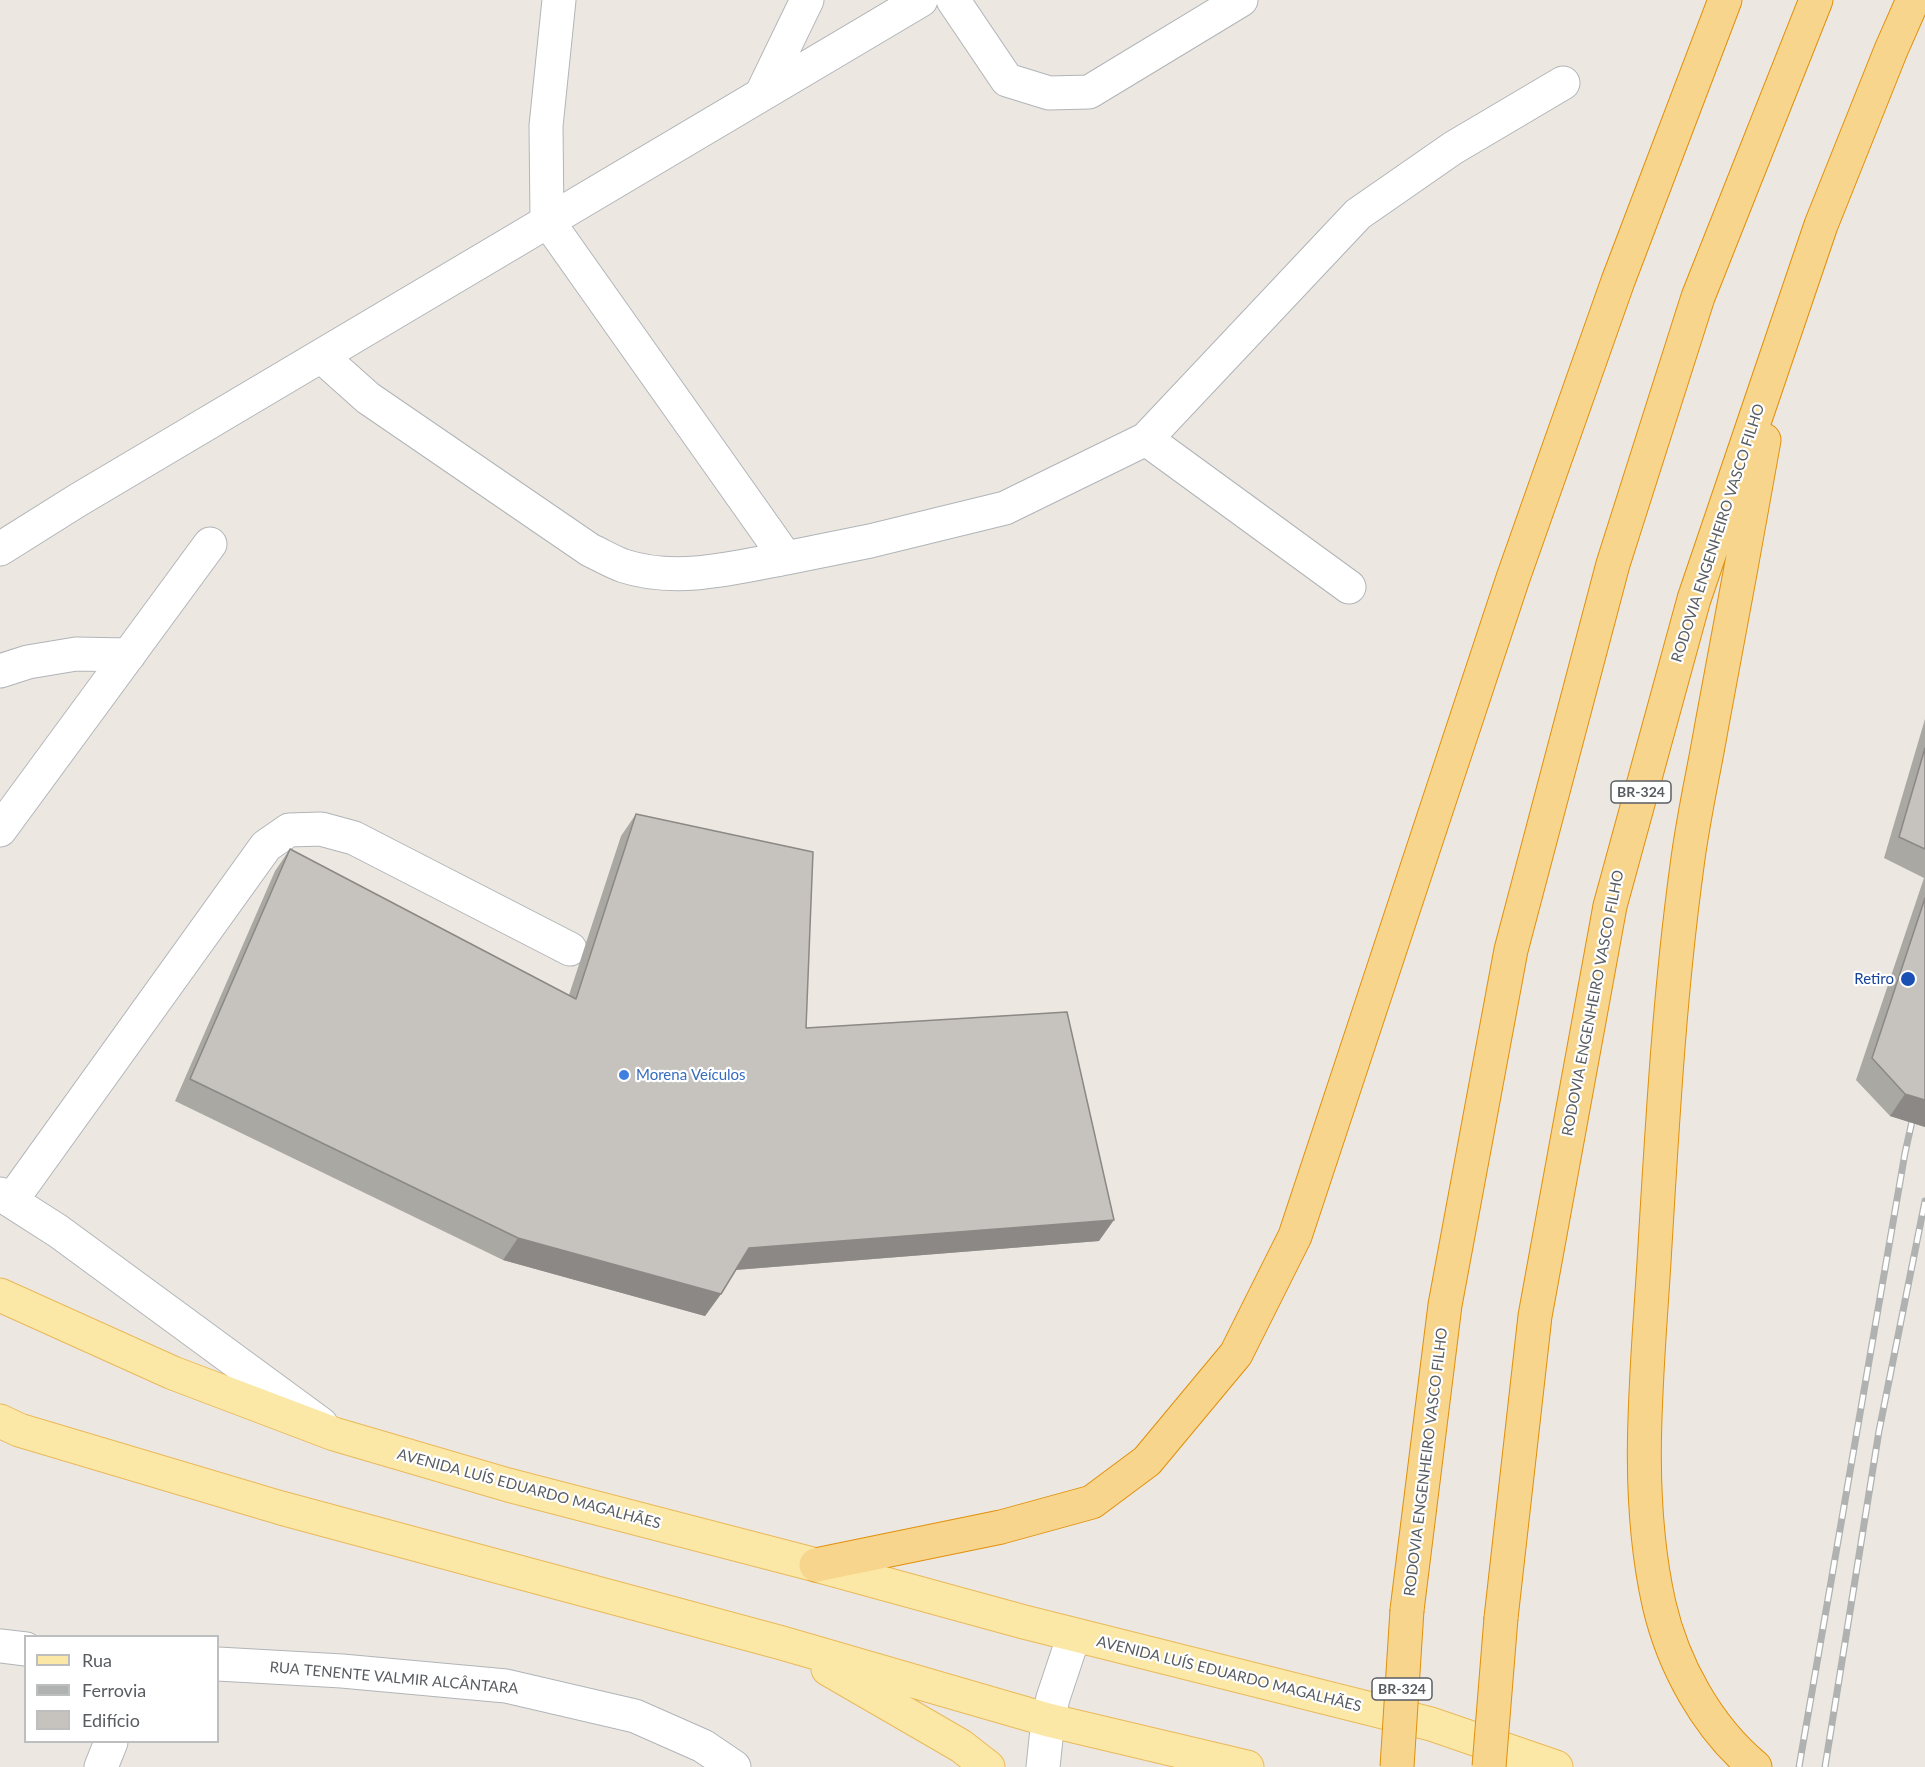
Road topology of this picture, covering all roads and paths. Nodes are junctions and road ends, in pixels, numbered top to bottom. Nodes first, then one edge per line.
1 (559, 0) edge
2 (807, 0) edge
3 (921, 0) edge
4 (953, 0) edge
5 (1241, 0) edge
6 (1725, 0) edge
7 (1816, 0) edge
8 (1913, 0) edge
9 (1563, 84) dead end
10 (762, 93) junction
11 (547, 220) junction
12 (1785, 326) junction
13 (321, 356) junction
14 (1146, 439) junction
15 (210, 544) dead end
16 (0, 549) edge
17 (786, 558) junction
18 (1349, 587) dead end
19 (129, 655) junction
20 (0, 671) edge
21 (0, 830) edge
22 (570, 949) dead end
23 (6, 1198) edge
24 (0, 1295) edge
25 (0, 1421) edge
26 (334, 1434) junction
27 (816, 1565) junction
28 (1074, 1635) junction
29 (782, 1643) junction
30 (0, 1646) edge
31 (24, 1649) edge
32 (219, 1664) edge
33 (1048, 1720) junction
34 (111, 1743) edge
35 (101, 1767) edge
36 (734, 1767) edge
37 (988, 1767) edge
38 (1043, 1767) edge
39 (1247, 1767) edge
40 (1397, 1767) edge
41 (1490, 1767) edge
42 (1556, 1767) edge
43 (1755, 1767) edge

1 - 11 street
2 - 10 street
3 - 10 street
4 - 5 street
6 - 27 highway
7 - 40 highway, RODOVIA ENGENHEIRO VASCO FILHO / BR-324, bridge
8 - 12 highway, RODOVIA ENGENHEIRO VASCO FILHO / BR-324
9 - 14 street
10 - 11 street
11 - 13 street
11 - 17 street
12 - 41 highway, RODOVIA ENGENHEIRO VASCO FILHO / BR-324, bridge
12 - 43 highway
13 - 16 street
13 - 17 street
14 - 17 street
14 - 18 street
15 - 19 street
19 - 20 street
19 - 21 street
22 - 23 street
23 - 26 street
24 - 26 main road, AVENIDA LUÍS EDUARDO MAGALHÃES
25 - 29 main road
26 - 27 main road, AVENIDA LUÍS EDUARDO MAGALHÃES
27 - 28 main road, AVENIDA LUÍS EDUARDO MAGALHÃES
28 - 33 street
28 - 42 main road, AVENIDA LUÍS EDUARDO MAGALHÃES
29 - 33 main road
29 - 37 main road
30 - 31 street
32 - 36 street, RUA TENENTE VALMIR ALCÂNTARA
33 - 38 street
33 - 39 main road
34 - 35 street

